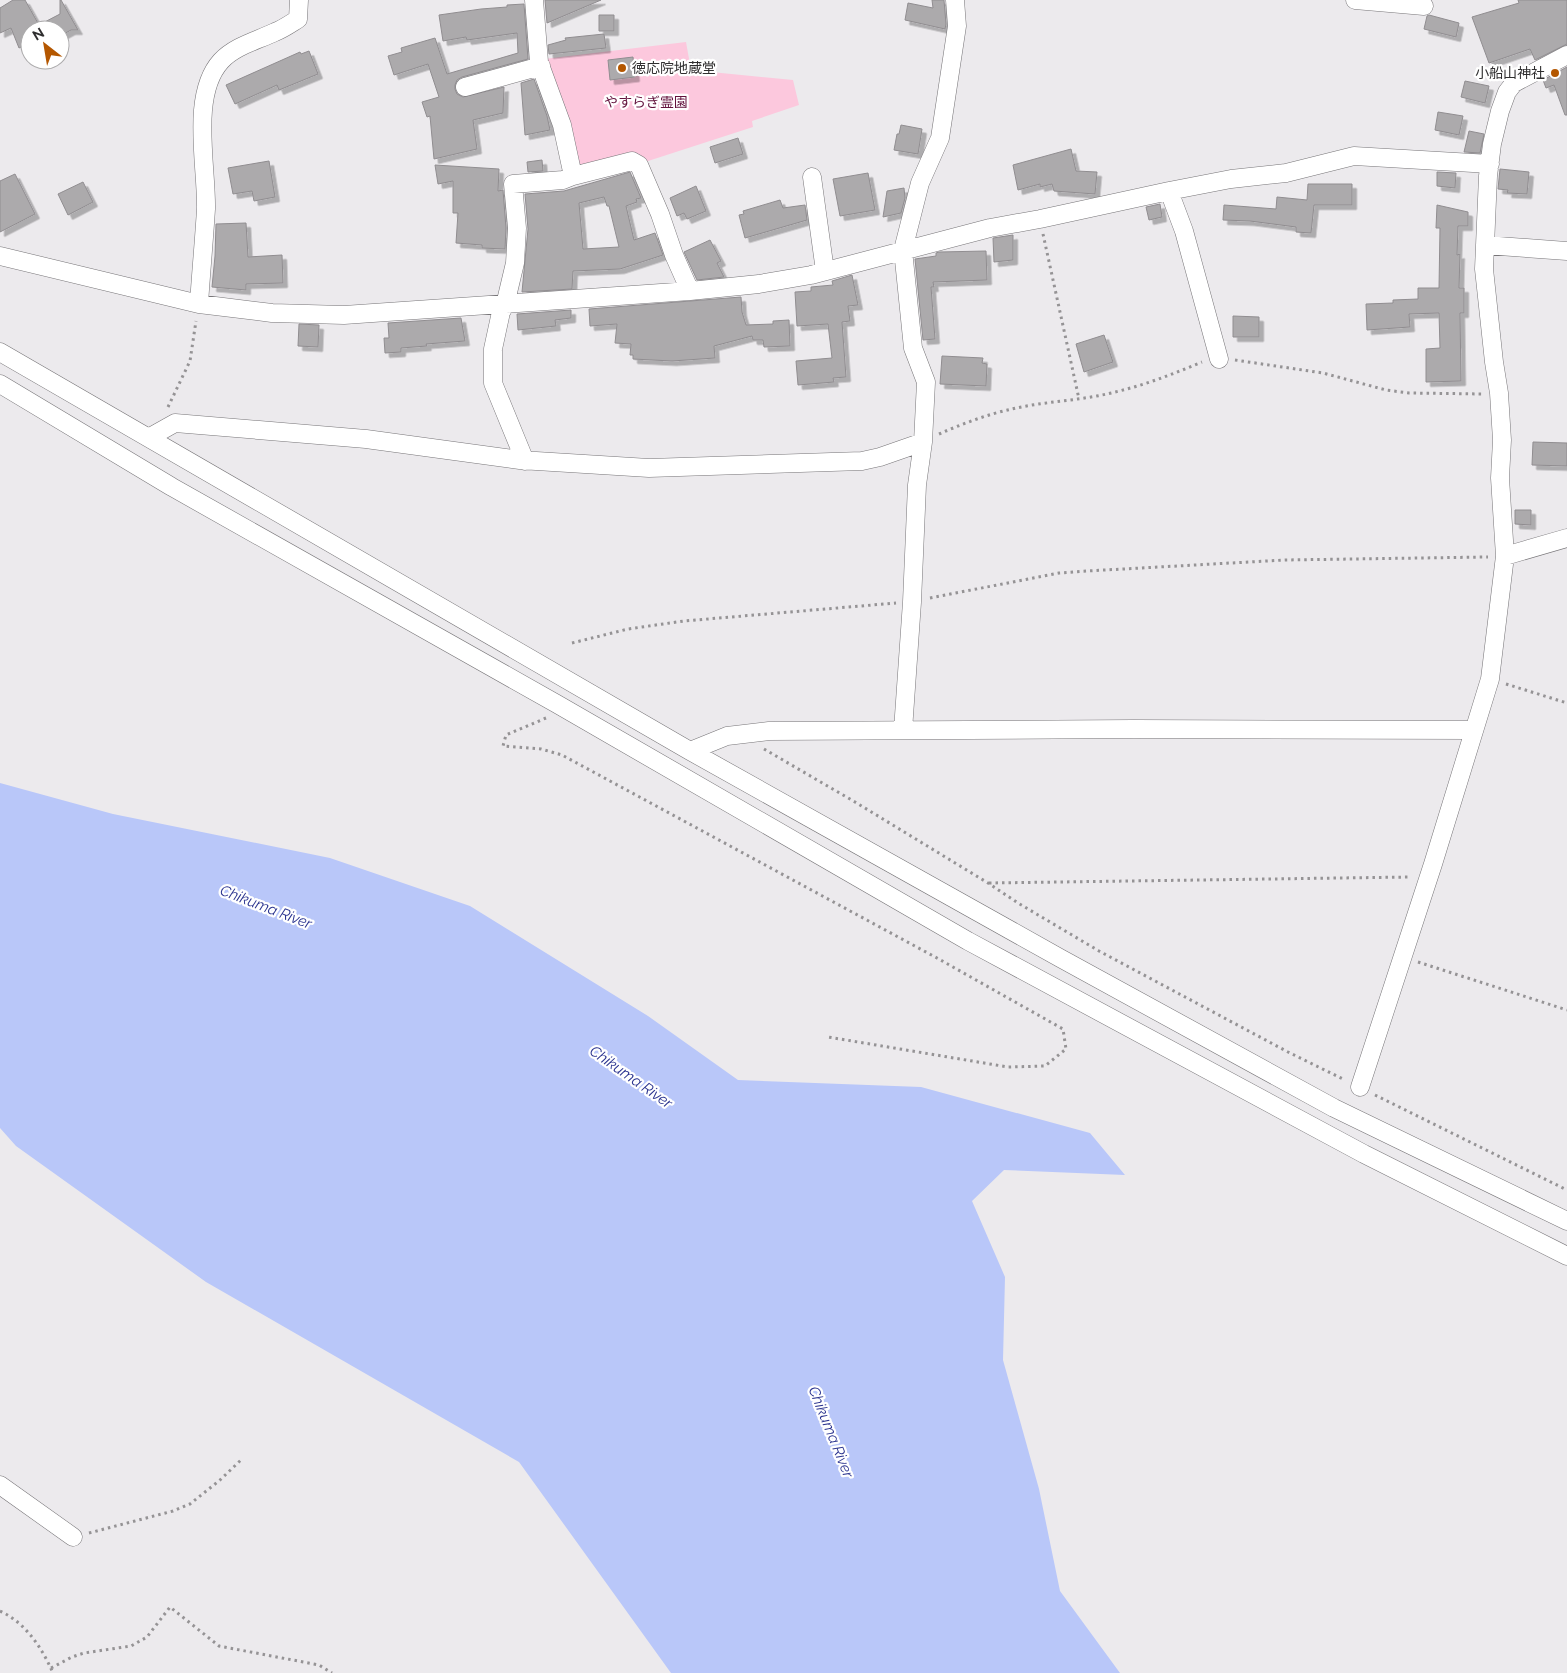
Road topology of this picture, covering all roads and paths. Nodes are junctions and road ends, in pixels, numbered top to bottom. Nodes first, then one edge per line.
1 (299, 0) edge
2 (534, 0) edge
3 (955, 0) edge
4 (1355, 0) edge
5 (1424, 6) dead end
6 (1567, 55) edge
7 (541, 66) junction
8 (465, 87) dead end
9 (1490, 164) junction
10 (574, 176) junction
11 (812, 177) dead end
12 (1169, 192) junction
13 (1040, 219) junction
14 (1485, 245) junction
15 (903, 250) junction
16 (1567, 252) edge
17 (0, 256) edge
18 (825, 271) junction
19 (690, 291) junction
20 (199, 304) junction
21 (505, 305) junction
22 (0, 352) edge
23 (1219, 359) junction
24 (0, 384) edge
25 (1499, 393) junction
26 (1079, 400) junction
27 (167, 408) dead end
28 (150, 437) junction
29 (923, 442) junction
30 (525, 461) junction
31 (1567, 538) edge
32 (1504, 556) junction
33 (912, 602) junction
34 (572, 643) dead end
35 (1490, 679) junction
36 (1567, 703) edge
37 (557, 704) junction
38 (903, 730) junction
39 (1474, 730) junction
40 (751, 733) junction
41 (690, 751) junction
42 (1429, 877) junction
43 (988, 883) junction
44 (1402, 957) junction
45 (1567, 1010) edge
46 (828, 1037) dead end
47 (1360, 1087) junction
48 (1567, 1190) edge
49 (1567, 1221) edge
50 (1567, 1256) edge
51 (242, 1459) dead end
52 (0, 1485) edge
53 (73, 1537) joint
54 (0, 1611) edge
55 (51, 1668) junction
56 (53, 1673) edge
57 (332, 1673) edge

1 - 20 street
2 - 7 street
3 - 15 street
4 - 5 street
6 - 9 street
7 - 8 street
7 - 10 street
9 - 12 street
9 - 14 street
10 - 19 street
10 - 21 street
11 - 18 street
12 - 13 street
12 - 23 street
13 - 15 street
13 - 26 path
14 - 16 street
14 - 25 street
15 - 18 street
15 - 29 street
17 - 20 street
18 - 19 street
19 - 21 street
20 - 21 street
20 - 27 path
21 - 30 street
22 - 28 street
23 - 25 path
23 - 26 path
24 - 37 street
25 - 32 street
26 - 29 path
28 - 30 street
28 - 41 street
29 - 30 street
29 - 33 street
31 - 32 street
32 - 33 path
32 - 35 street
33 - 34 path
33 - 38 street
35 - 36 path
35 - 39 street
37 - 46 path
37 - 50 street
38 - 39 street
38 - 40 street
39 - 42 street
40 - 41 street
40 - 43 path
41 - 49 street
42 - 43 path
42 - 44 street
43 - 47 path
44 - 45 path
44 - 47 street
47 - 48 path
51 - 53 path
52 - 53 street
54 - 55 path
55 - 56 path
55 - 57 path

